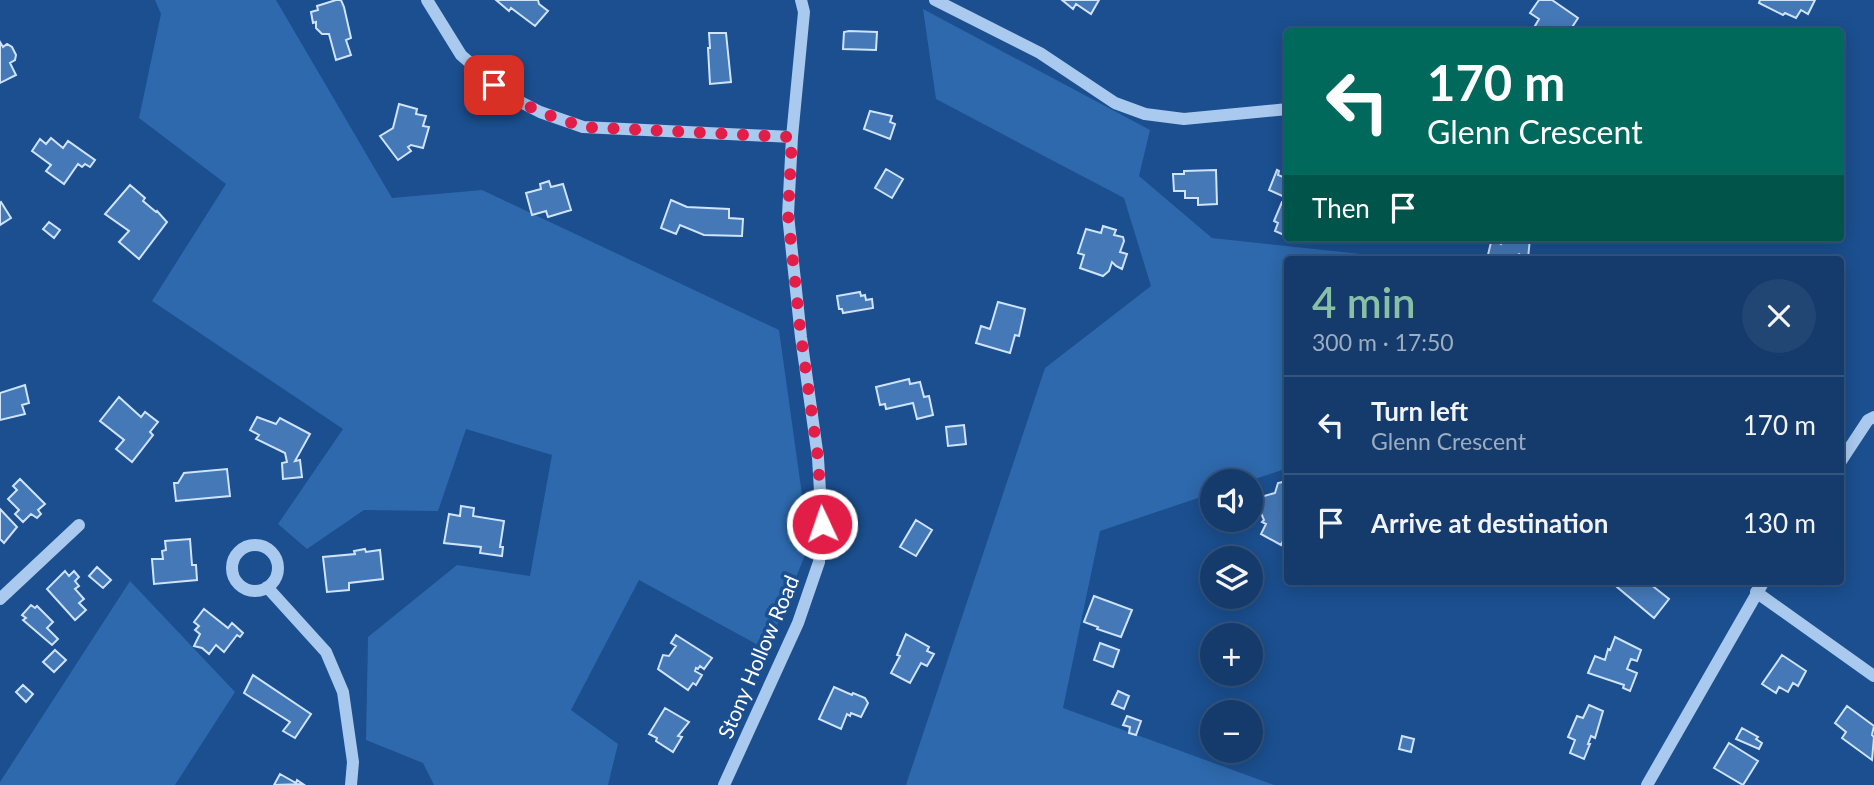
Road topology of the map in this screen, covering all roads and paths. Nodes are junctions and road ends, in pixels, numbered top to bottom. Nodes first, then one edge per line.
1 (427, 0) edge
2 (801, 0) edge
3 (935, 0) edge
4 (1284, 109) edge
5 (792, 137) junction
6 (1874, 416) edge
7 (1844, 456) edge
8 (79, 525) dead end
9 (267, 587) dead end
10 (1760, 587) edge
11 (0, 599) edge
12 (1874, 676) edge
13 (351, 785) edge
14 (724, 785) edge
15 (1647, 785) edge

1 - 5 street
2 - 5 street, Stony Hollow Road
3 - 4 street
5 - 14 street, Stony Hollow Road
6 - 7 street
8 - 11 street
9 - 13 street
10 - 12 street
10 - 15 street

